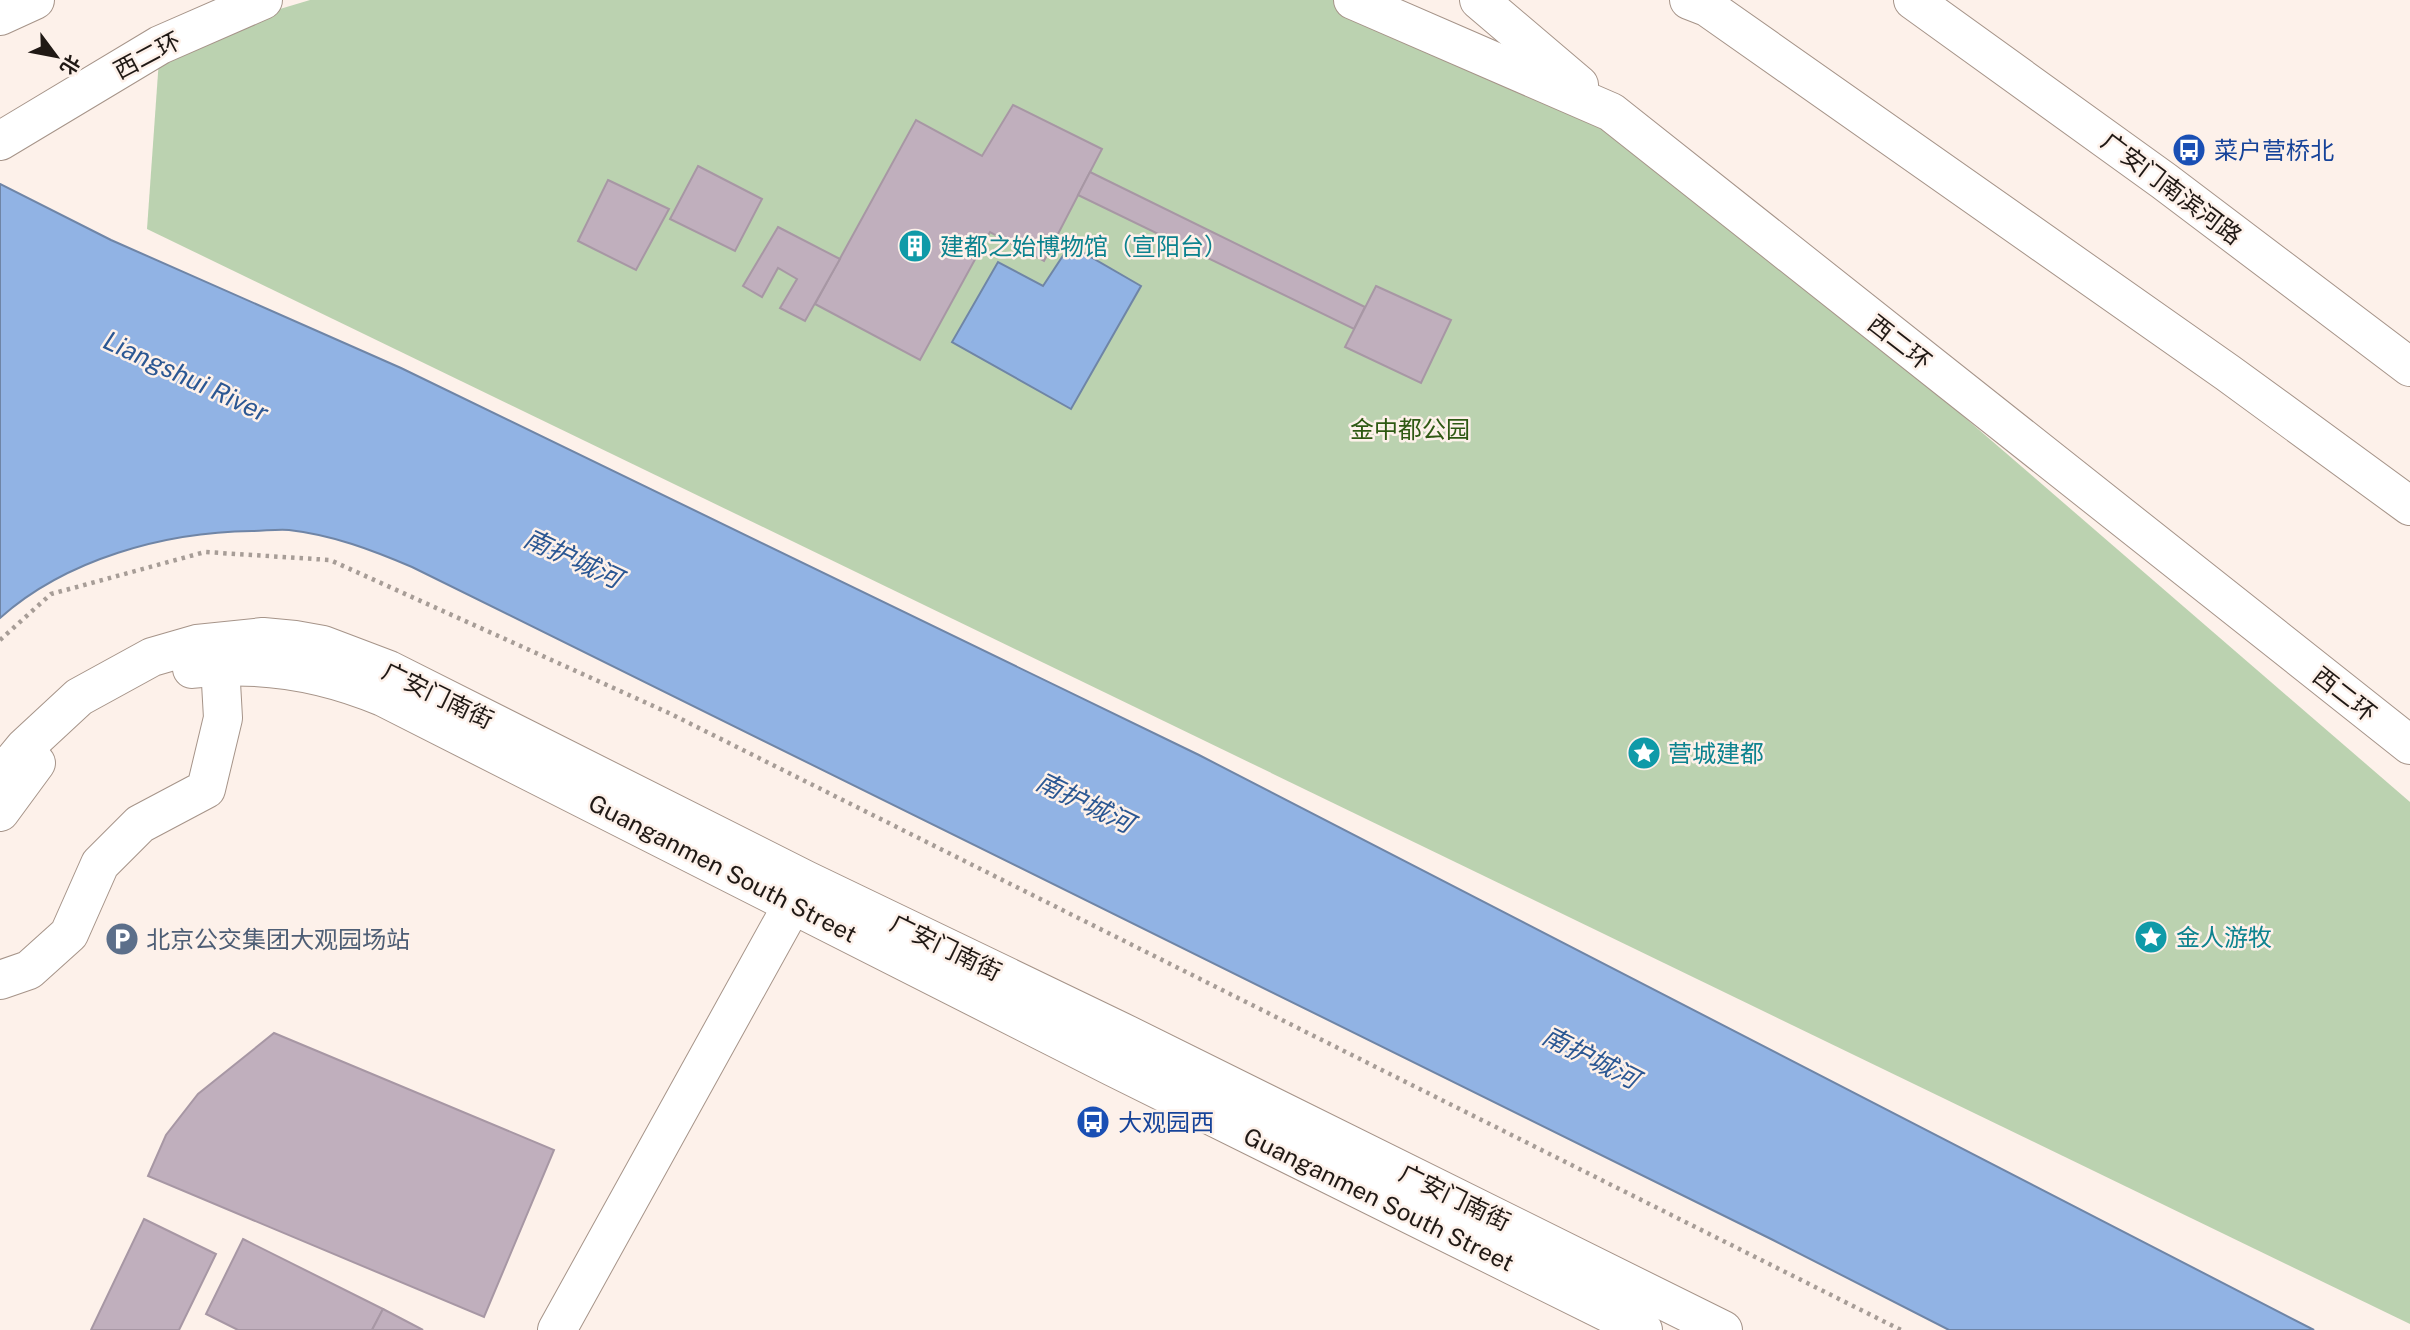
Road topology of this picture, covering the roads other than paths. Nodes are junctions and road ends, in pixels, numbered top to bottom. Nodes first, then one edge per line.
1 (35, 0) edge
2 (263, 0) edge
3 (1353, 0) edge
4 (1479, 0) edge
5 (1698, 2) edge
6 (1928, 4) edge
7 (0, 16) edge
8 (1611, 112) junction
9 (0, 141) edge
10 (2410, 367) edge
11 (2410, 506) edge
12 (156, 666) junction
13 (220, 666) junction
14 (2410, 746) edge
15 (0, 777) edge
16 (0, 811) edge
17 (800, 892) junction
18 (0, 980) edge
19 (558, 1330) edge
20 (1643, 1330) edge
21 (1723, 1330) edge

1 - 7 main road
2 - 9 main road, 西二环
3 - 8 main road, 西二环
4 - 8 main road
5 - 11 main road
6 - 10 main road, 广安门南滨河路
8 - 14 main road, 西二环
12 - 13 main road, Guanganmen South Street
12 - 15 main road
12 - 16 main road
12 - 17 main road, 广安门南街
13 - 17 main road, Guanganmen South Street
13 - 18 main road
17 - 19 main road
17 - 20 main road, Guanganmen South Street
17 - 21 main road, 广安门南街

